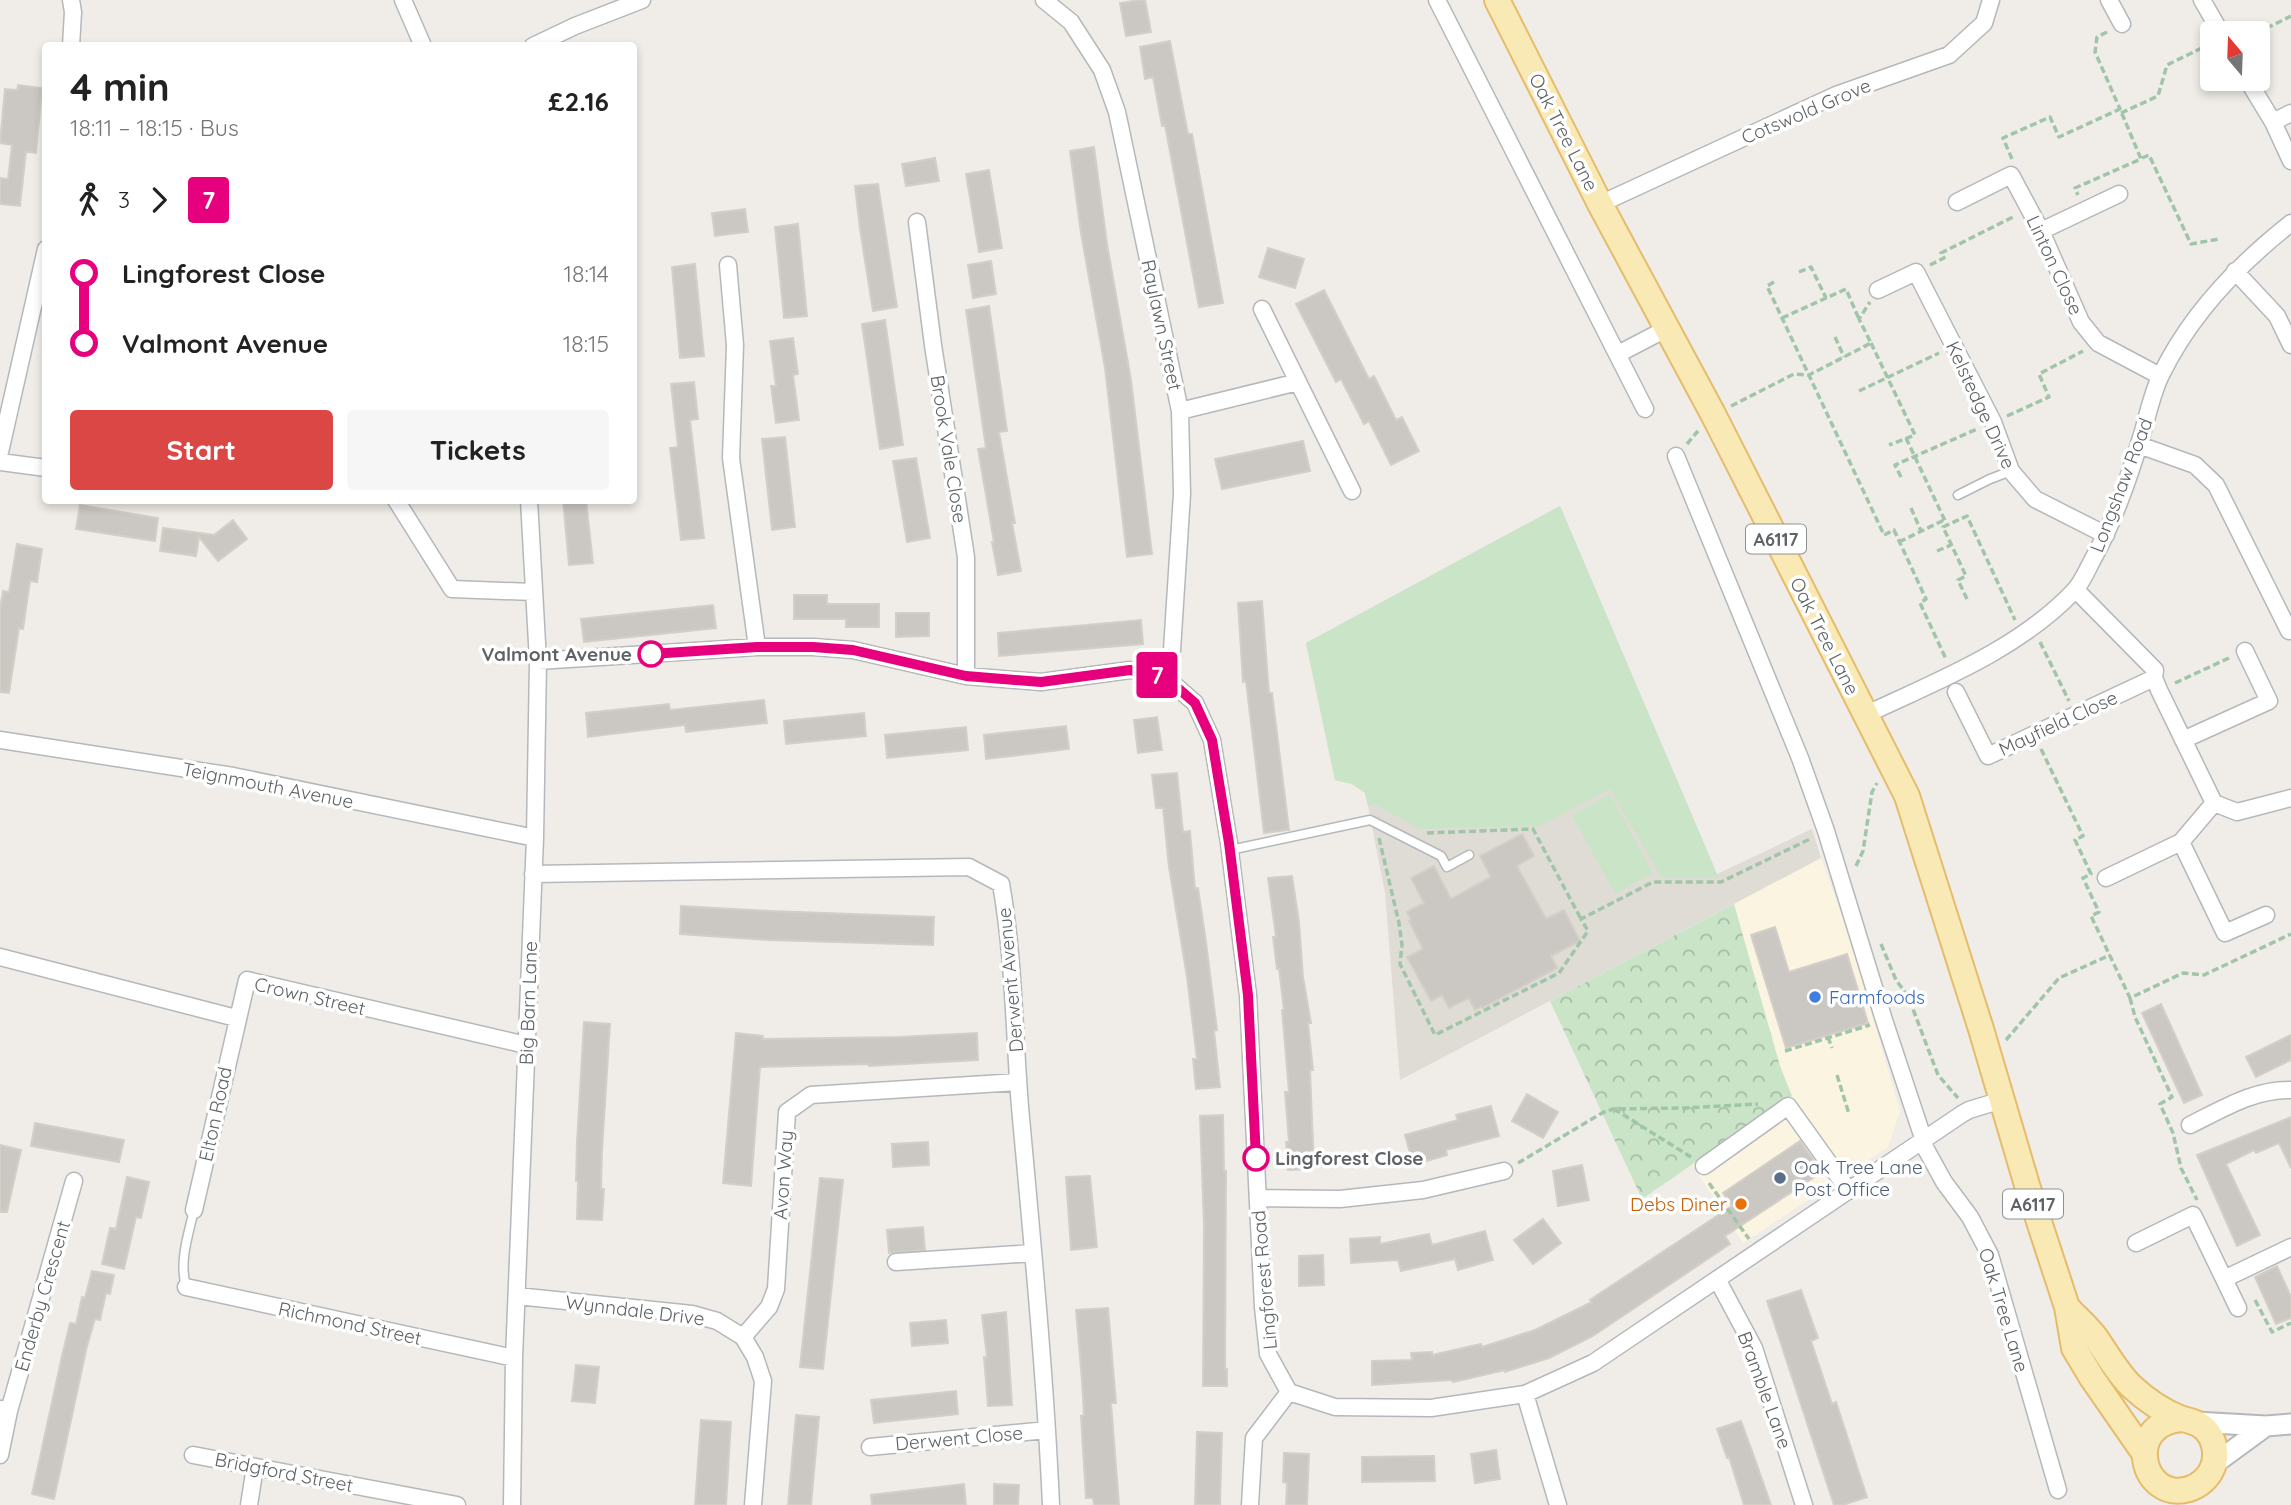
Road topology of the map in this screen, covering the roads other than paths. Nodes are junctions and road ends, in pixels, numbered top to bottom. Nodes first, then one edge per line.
1 (71, 0) edge
2 (403, 0) edge
3 (642, 0) edge
4 (1044, 0) edge
5 (1437, 0) edge
6 (1497, 0) edge
7 (1991, 0) edge
8 (2109, 0) edge
9 (2202, 0) edge
10 (2214, 21) edge
11 (2122, 24) road end
12 (71, 42) edge
13 (420, 42) edge
14 (541, 42) edge
15 (2254, 91) edge
16 (2291, 113) edge
17 (2273, 122) junction
18 (2291, 161) edge
19 (2119, 194) dead end
20 (1957, 202) dead end
21 (1600, 204) junction
22 (917, 222) dead end
23 (2291, 223) edge
24 (2041, 231) junction
25 (728, 265) dead end
26 (42, 267) edge
27 (2235, 271) junction
28 (1878, 290) road end
29 (1262, 309) dead end
30 (1666, 329) junction
31 (2291, 345) edge
32 (1618, 354) junction
33 (2160, 376) junction
34 (1298, 382) junction
35 (1645, 409) dead end
36 (1180, 411) junction
37 (2139, 445) junction
38 (0, 452) edge
39 (1676, 456) road end
40 (0, 462) edge
41 (42, 467) edge
42 (2011, 471) junction
43 (1352, 491) dead end
44 (1958, 495) dead end
45 (399, 504) edge
46 (529, 504) edge
47 (2106, 535) junction
48 (2076, 590) junction
49 (533, 592) junction
50 (2289, 631) dead end
51 (757, 647) junction
52 (2245, 651) road end
53 (538, 661) junction
54 (966, 676) junction
55 (1164, 676) junction
56 (2156, 684) junction
57 (1955, 692) dead end
58 (1865, 715) junction
59 (0, 740) edge
60 (2183, 740) junction
61 (2291, 798) edge
62 (2214, 803) junction
63 (535, 838) junction
64 (2181, 842) junction
65 (1230, 850) junction
66 (1469, 855) dead end
67 (533, 874) junction
68 (2106, 878) dead end
69 (2266, 915) dead end
70 (0, 957) edge
71 (236, 1018) junction
72 (526, 1045) junction
73 (1018, 1082) junction
74 (2291, 1090) edge
75 (2003, 1100) junction
76 (2190, 1125) dead end
77 (1923, 1141) junction
78 (1704, 1166) dead end
79 (1504, 1171) road end
80 (74, 1181) dead end
81 (1849, 1191) junction
82 (1258, 1198) junction
83 (194, 1210) joint
84 (2136, 1243) dead end
85 (2291, 1247) edge
86 (1033, 1253) junction
87 (896, 1262) dead end
88 (1717, 1279) junction
89 (2224, 1279) junction
90 (186, 1287) joint
91 (517, 1296) junction
92 (2067, 1307) junction
93 (2238, 1308) road end
94 (743, 1337) junction
95 (514, 1358) junction
96 (1289, 1392) junction
97 (1525, 1394) junction
98 (5, 1410) edge
99 (2188, 1421) junction
100 (2291, 1424) edge
101 (2266, 1426) junction
102 (1047, 1430) junction
103 (870, 1447) dead end
104 (2144, 1453) junction
105 (0, 1455) edge
106 (192, 1455) dead end
107 (255, 1467) junction
108 (2152, 1478) junction
109 (2202, 1485) edge
110 (2058, 1490) dead end
111 (249, 1505) edge
112 (457, 1505) edge
113 (512, 1505) edge
114 (753, 1505) edge
115 (1051, 1505) edge
116 (1250, 1505) edge
117 (1558, 1505) edge
118 (1804, 1505) edge
119 (2152, 1505) edge

1 - 12 street
2 - 13 street
3 - 14 street
4 - 36 street, Raylawn Street
5 - 32 street
6 - 21 main road, Oak Tree Lane / A6117
7 - 21 street, Cotswold Grove
8 - 11 street
9 - 10 street
15 - 17 street
16 - 17 street
17 - 18 street
19 - 24 street
20 - 24 street, Linton Close
21 - 30 main road, Oak Tree Lane / A6117
22 - 54 street, Brook Vale Close
23 - 27 street, Longshaw Road
24 - 33 street, Linton Close
25 - 51 street
26 - 38 street
27 - 31 street
27 - 33 street, Longshaw Road
28 - 42 street, Kelstedge Drive
29 - 34 street
30 - 32 street
30 - 58 main road, Oak Tree Lane / A6117
32 - 35 street
33 - 37 street, Longshaw Road
34 - 36 street
34 - 43 street
36 - 55 street, Raylawn Street
37 - 47 street, Longshaw Road
37 - 50 street
39 - 77 street, Oak Tree Lane
40 - 41 street
42 - 44 lane
42 - 47 street, Kelstedge Drive
45 - 49 street
46 - 49 street, Big Barn Lane
47 - 48 street, Longshaw Road
48 - 56 street
48 - 58 street, Longshaw Road
49 - 53 street, Big Barn Lane
51 - 53 street
51 - 54 street
52 - 60 street
53 - 63 street, Big Barn Lane
54 - 55 street
55 - 65 street, Lingforest Road
56 - 57 street, Mayfield Close
56 - 60 street
58 - 75 main road, Oak Tree Lane / A6117
59 - 63 street, Teignmouth Avenue
60 - 62 street
61 - 62 street
62 - 64 street
63 - 67 street, Big Barn Lane
64 - 68 street
64 - 69 street
65 - 66 lane
65 - 82 street, Lingforest Road
67 - 72 street, Big Barn Lane
67 - 73 street, Derwent Avenue
70 - 71 street, Crown Street
71 - 72 street, Crown Street
71 - 83 street, Elton Road
72 - 91 street, Big Barn Lane
73 - 86 street, Derwent Avenue
73 - 94 street, Avon Way
74 - 76 street
75 - 77 street
75 - 92 main road, Oak Tree Lane / A6117
77 - 81 street
77 - 110 street, Oak Tree Lane
78 - 81 street
79 - 82 street
80 - 98 street, Enderby Crescent
81 - 88 street
82 - 96 street, Lingforest Road
83 - 90 lane
84 - 89 street
85 - 89 street
86 - 87 street
86 - 102 street, Derwent Avenue
88 - 97 street
88 - 118 street, Bramble Lane
89 - 93 street
90 - 95 street, Richmond Street
91 - 94 street, Wynndale Drive
91 - 95 street, Big Barn Lane
92 - 99 main road, Oak Tree Lane / A6117
92 - 104 main road, Oak Tree Lane / A6117
94 - 114 street
95 - 113 street, Big Barn Lane
96 - 97 street
96 - 116 street
97 - 117 street
98 - 105 street, Enderby Crescent
99 - 101 street
99 - 104 main road
99 - 109 main road, Oak Tree Lane / A6117
100 - 101 street
101 - 109 street
102 - 103 street, Derwent Close
102 - 115 street, Derwent Avenue
104 - 108 main road, Oak Tree Lane / A6117
106 - 107 street, Bridgford Street
107 - 111 street
107 - 112 street, Bridgford Street
108 - 109 main road
108 - 119 main road, Oak Tree Lane / A6117

